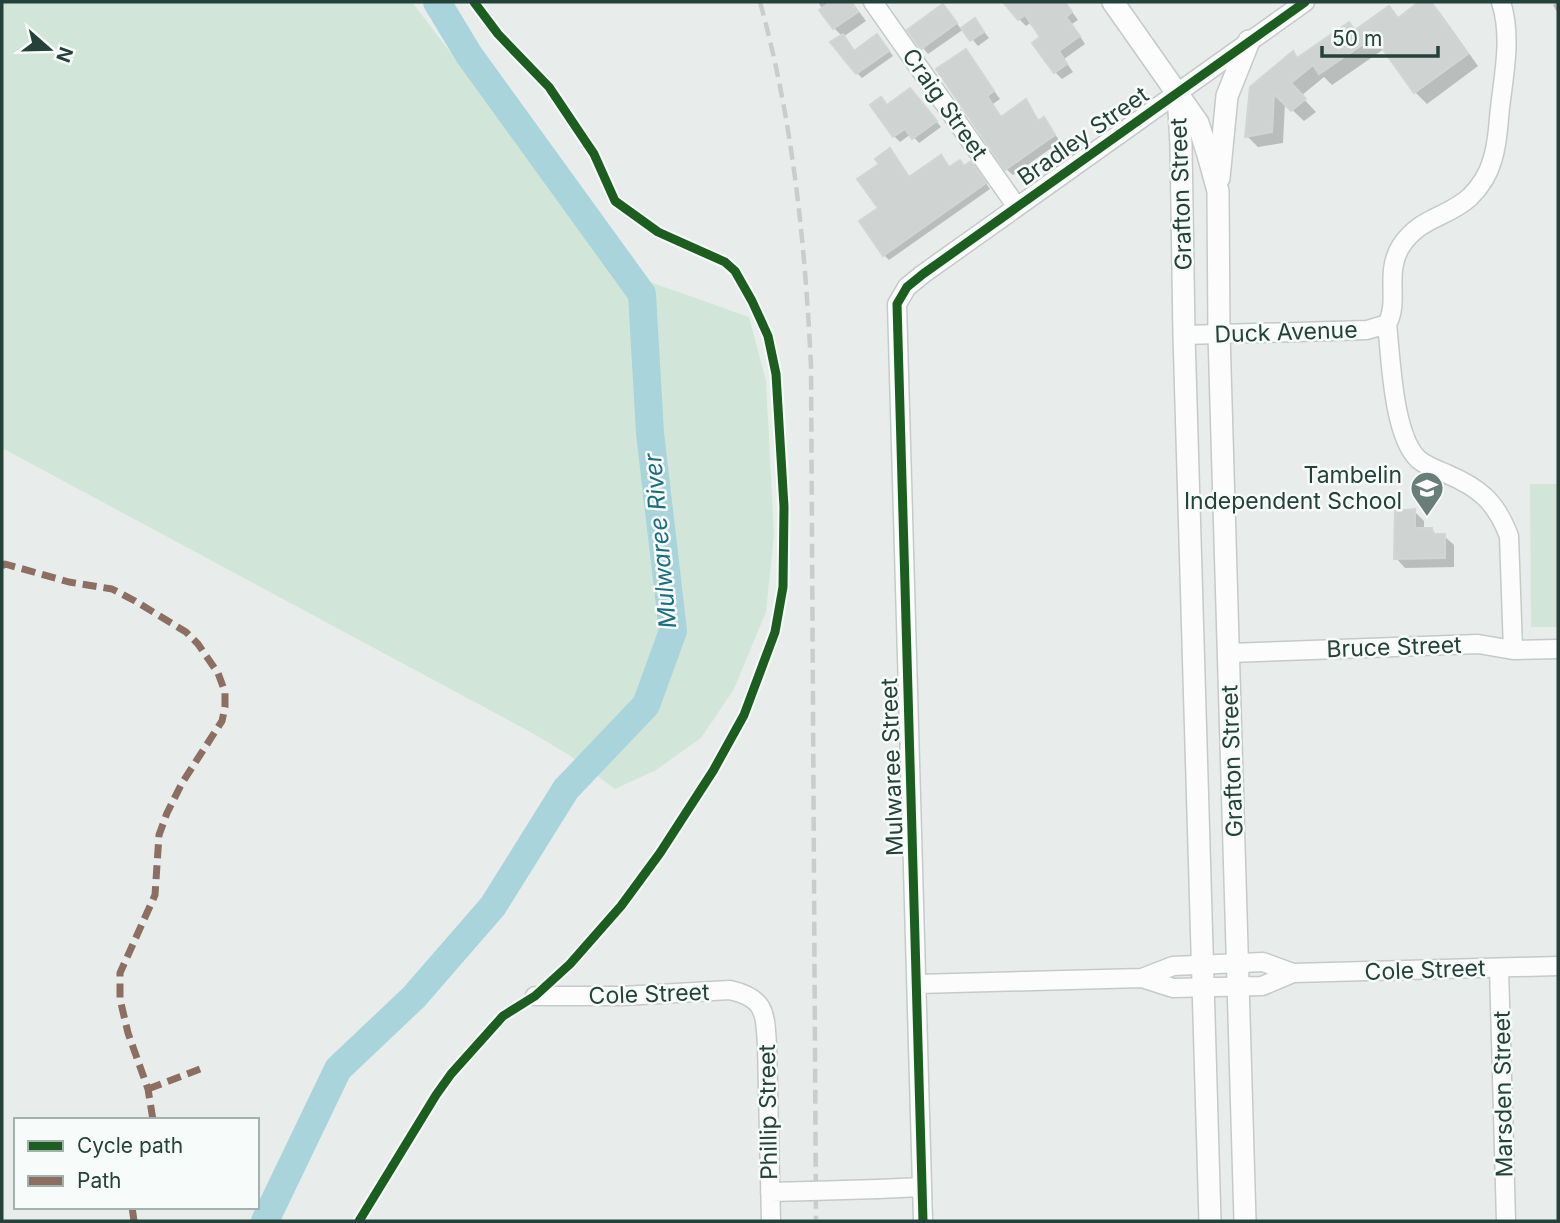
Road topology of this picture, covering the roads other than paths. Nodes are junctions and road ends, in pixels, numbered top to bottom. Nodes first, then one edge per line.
1 (873, 2) edge
2 (1113, 2) edge
3 (1305, 2) edge
4 (1500, 2) edge
5 (1249, 41) junction
6 (1178, 94) junction
7 (1218, 191) junction
8 (1017, 206) junction
9 (897, 312) joint
10 (1387, 324) junction
11 (1219, 334) junction
12 (1184, 335) junction
13 (1558, 649) edge
14 (1513, 650) junction
15 (1229, 653) junction
16 (1238, 964) junction
17 (1202, 965) junction
18 (1558, 966) edge
19 (1499, 968) junction
20 (1293, 974) junction
21 (1142, 978) junction
22 (918, 984) junction
23 (1239, 986) junction
24 (1203, 987) junction
25 (535, 996) dead end
26 (760, 1004) joint
27 (922, 1187) junction
28 (770, 1192) junction
29 (771, 1221) edge
30 (923, 1221) edge
31 (1210, 1221) edge
32 (1245, 1221) edge
33 (1506, 1221) edge

1 - 8 street, Craig Street
2 - 6 street
3 - 5 street, Bradley Street
4 - 10 street
5 - 6 street, Bradley Street
5 - 7 street
6 - 7 street, Grafton Street
6 - 8 street, Bradley Street
6 - 12 street, Grafton Street
7 - 11 street, Grafton Street
8 - 9 street, Bradley Street
9 - 22 street, Mulwaree Street
10 - 11 street, Duck Avenue
10 - 14 street
11 - 12 street, Duck Avenue
11 - 15 street, Grafton Street
12 - 17 street, Grafton Street
13 - 14 street, Bruce Street
14 - 15 street, Bruce Street
15 - 16 street, Grafton Street
16 - 17 street, Cole Street
16 - 20 street, Cole Street
16 - 23 street, Grafton Street
17 - 21 street, Cole Street
17 - 24 street, Grafton Street
18 - 19 street, Cole Street
19 - 20 street, Cole Street
19 - 33 street, Marsden Street
20 - 23 street, Cole Street
21 - 22 street, Cole Street
21 - 24 street, Cole Street
22 - 27 street, Mulwaree Street
23 - 24 street, Cole Street
23 - 32 street, Grafton Street
24 - 31 street, Grafton Street
25 - 26 street, Cole Street
26 - 28 street, Phillip Street
27 - 28 street, bridge
27 - 30 street, Mulwaree Street
28 - 29 street, Phillip Street

